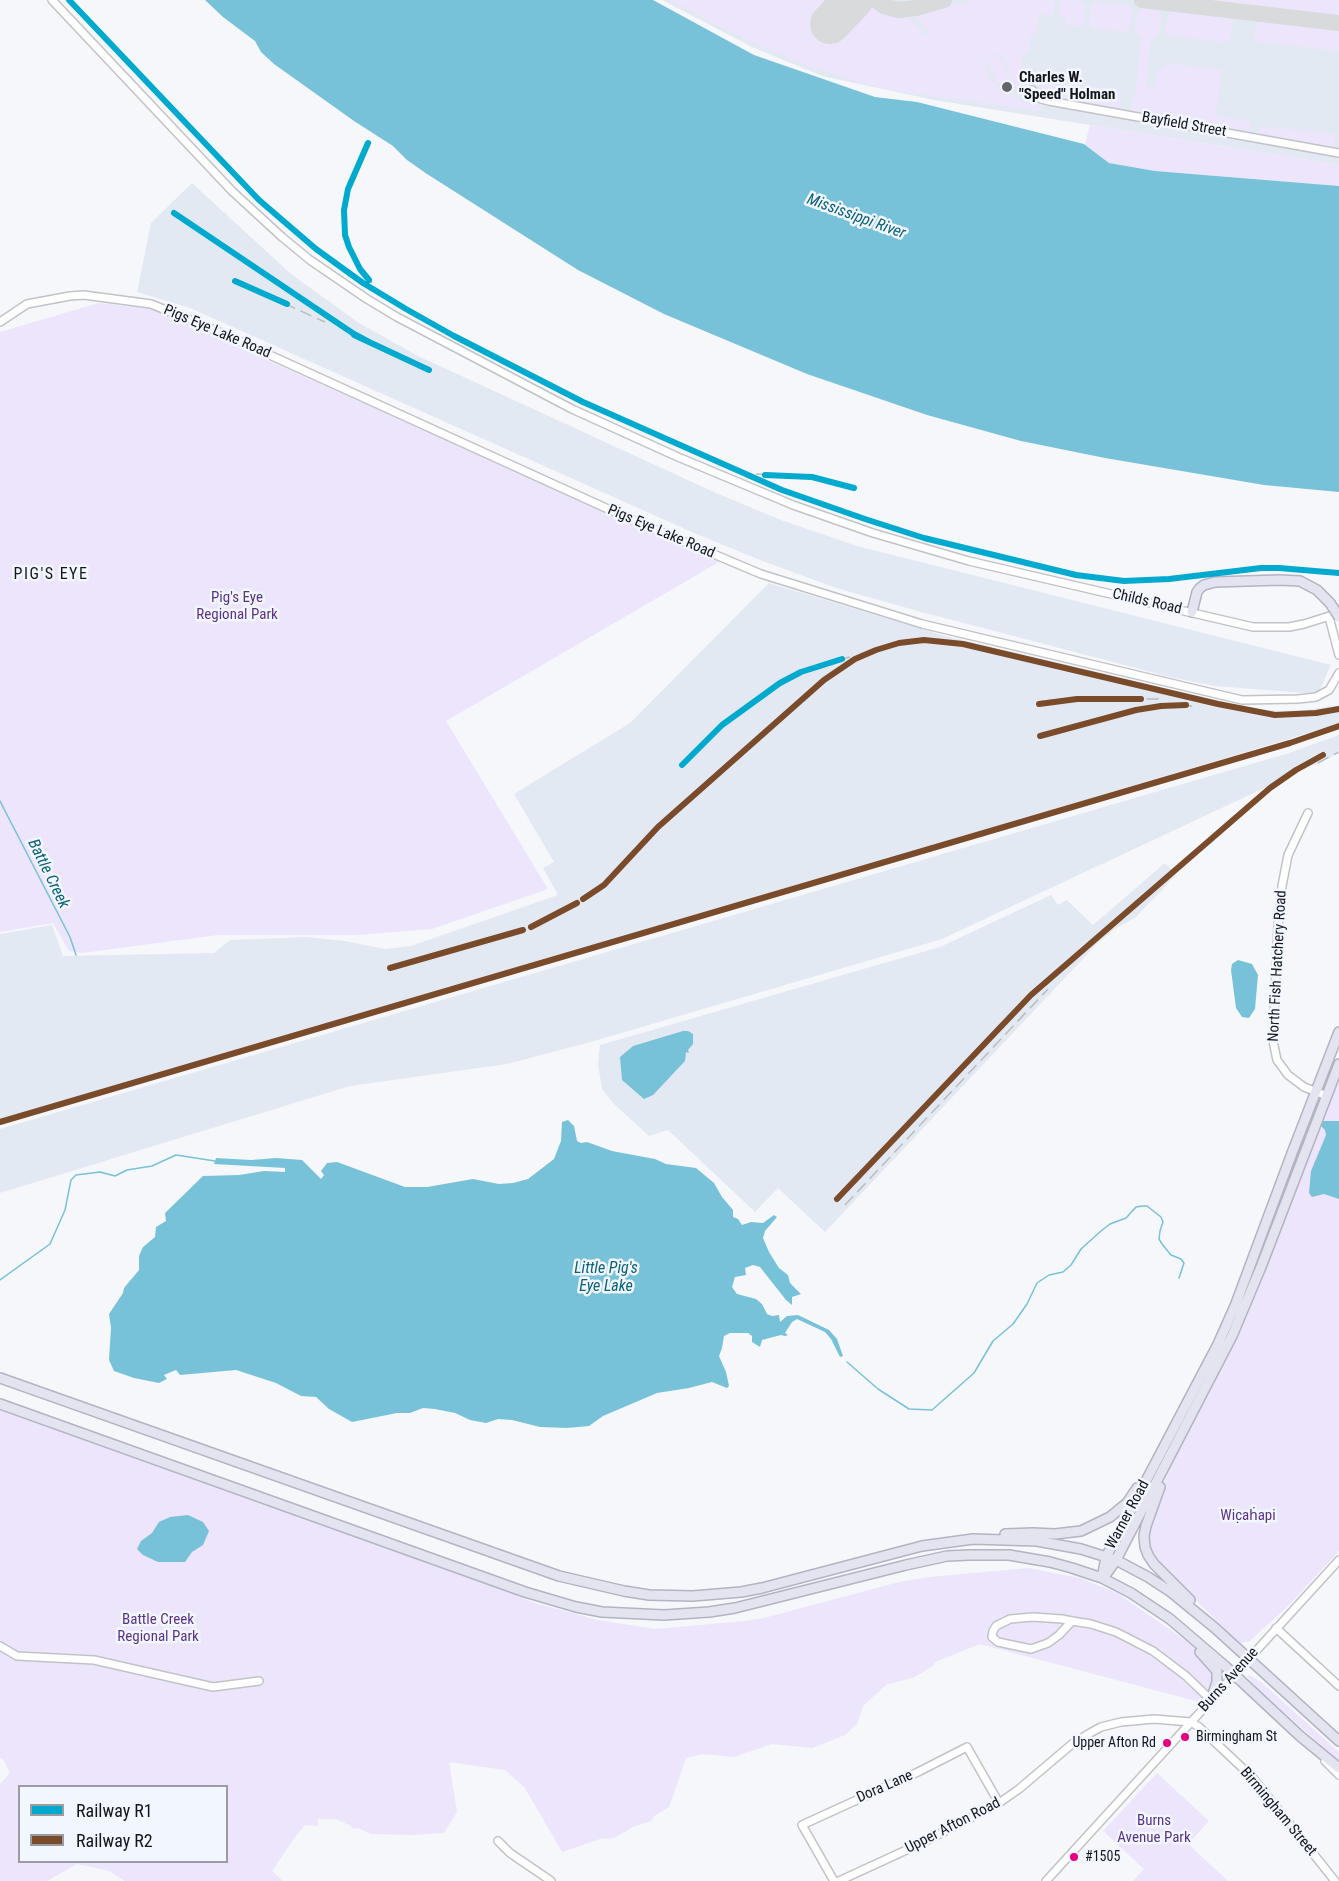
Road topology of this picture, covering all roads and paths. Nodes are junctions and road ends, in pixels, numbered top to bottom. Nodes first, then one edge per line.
1 (52, 0) edge
2 (1032, 90) dead end
3 (1339, 153) edge
4 (0, 322) edge
5 (1192, 612) junction
6 (1336, 616) edge
7 (1339, 655) edge
8 (1339, 673) edge
9 (1308, 813) dead end
10 (1339, 1032) edge
11 (1339, 1064) edge
12 (1316, 1092) junction
13 (1327, 1096) junction
14 (0, 1378) edge
15 (0, 1404) edge
16 (1177, 1422) junction
17 (1173, 1453) junction
18 (973, 1539) junction
19 (1111, 1558) junction
20 (1339, 1560) edge
21 (1102, 1578) junction
22 (1170, 1619) junction
23 (1072, 1621) junction
24 (1215, 1628) junction
25 (1276, 1628) junction
26 (0, 1646) edge
27 (1248, 1659) junction
28 (1234, 1674) junction
29 (259, 1681) dead end
30 (1339, 1686) edge
31 (1210, 1700) junction
32 (1191, 1722) junction
33 (1300, 1736) junction
34 (1339, 1741) edge
35 (1339, 1768) edge
36 (1339, 1775) edge
37 (999, 1803) junction
38 (498, 1841) dead end
39 (551, 1881) edge
40 (834, 1881) edge
41 (839, 1881) edge
42 (1046, 1881) edge
43 (1335, 1881) edge

1 - 5 street, Childs Road
2 - 3 street, Bayfield Street
4 - 8 street, Pigs Eye Lake Road
5 - 6 street, Childs Road
5 - 6 highway, bridge
6 - 7 street
9 - 12 street, North Fish Hatchery Road
10 - 12 highway, Warner Road
11 - 13 highway, Warner Road
12 - 13 street, North Fish Hatchery Road
12 - 16 highway, Warner Road
13 - 17 highway, Warner Road
14 - 18 highway
15 - 21 highway
16 - 18 highway
16 - 19 highway, Warner Road
17 - 19 highway, Warner Road
17 - 24 highway
18 - 19 highway
19 - 21 highway, Warner Road
19 - 24 highway
20 - 25 street, Burns Avenue
21 - 22 highway
22 - 28 highway
22 - 31 highway
23 - 23 street
23 - 31 street
24 - 27 highway
25 - 27 street, Burns Avenue
25 - 30 street
26 - 29 street
27 - 28 street, Burns Avenue
27 - 34 highway
28 - 31 street, Burns Avenue
28 - 33 highway
31 - 32 street, Burns Avenue
32 - 37 street, Upper Afton Road
32 - 42 street, Burns Avenue
32 - 43 street, Birmingham Street
33 - 35 highway
33 - 36 street
37 - 40 street, Dora Lane
37 - 41 street, Upper Afton Road
38 - 39 street

